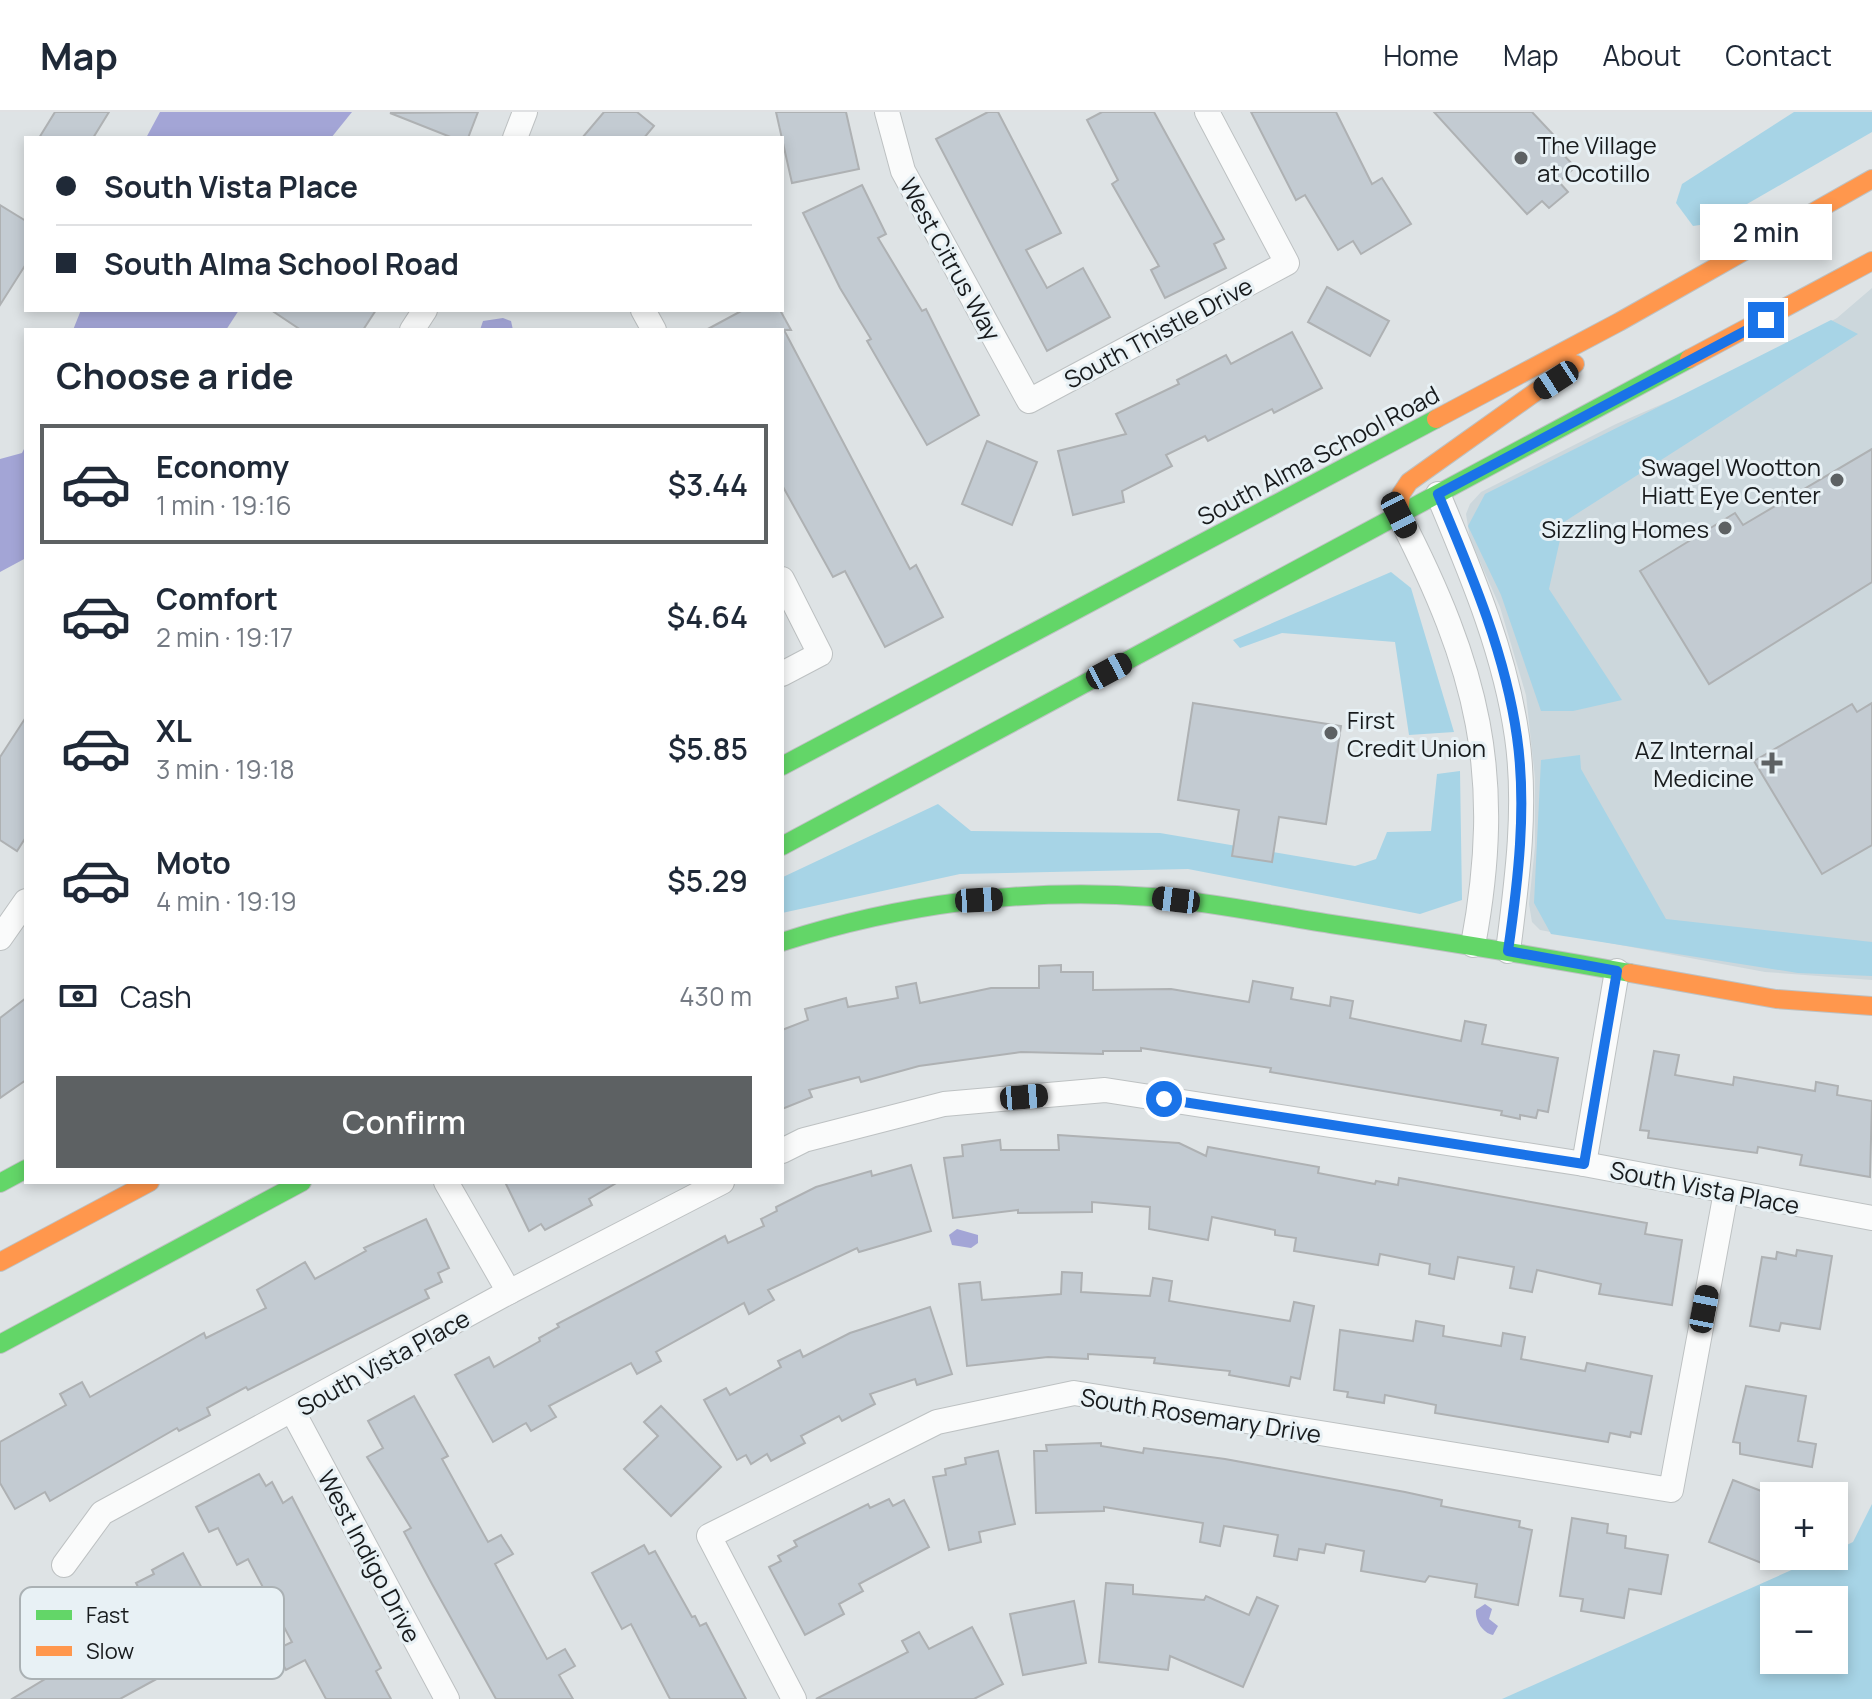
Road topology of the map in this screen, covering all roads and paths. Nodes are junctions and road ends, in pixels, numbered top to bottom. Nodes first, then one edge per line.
1 (525, 112) edge
2 (887, 112) edge
3 (1207, 112) edge
4 (516, 136) edge
5 (1872, 179) edge
6 (1872, 261) edge
7 (1619, 322) junction
8 (1029, 401) joint
9 (1438, 494) junction
10 (1399, 515) junction
11 (784, 583) edge
12 (784, 673) edge
13 (784, 765) edge
14 (784, 845) edge
15 (24, 904) edge
16 (0, 938) edge
17 (784, 941) edge
18 (1473, 945) junction
19 (1508, 951) junction
20 (1617, 971) junction
21 (1872, 1006) edge
22 (784, 1150) edge
23 (1584, 1164) junction
24 (24, 1170) edge
25 (0, 1183) edge
26 (146, 1184) edge
27 (298, 1184) edge
28 (447, 1184) edge
29 (718, 1184) edge
30 (1726, 1192) junction
31 (1872, 1218) edge
32 (0, 1262) edge
33 (509, 1292) junction
34 (0, 1344) edge
35 (293, 1412) junction
36 (64, 1565) dead end
37 (447, 1699) edge
38 (794, 1699) edge

1 - 4 street
2 - 8 street, West Citrus Way
3 - 8 street, South Thistle Drive
5 - 7 main road, South Alma School Road
6 - 9 main road
7 - 10 main road
7 - 13 main road, South Alma School Road
9 - 10 main road
9 - 19 street
10 - 14 main road
10 - 18 street
11 - 12 street
15 - 16 street
17 - 18 main road
18 - 19 main road
19 - 20 main road
20 - 21 main road
20 - 23 street
22 - 23 street, South Vista Place
23 - 30 street, South Vista Place
24 - 25 main road
26 - 32 main road
27 - 34 main road
28 - 33 street
29 - 33 street, South Vista Place
30 - 31 street, South Vista Place
30 - 38 street, South Rosemary Drive
33 - 35 street, South Vista Place
35 - 36 street, South Vista Place
35 - 37 street, West Indigo Drive

